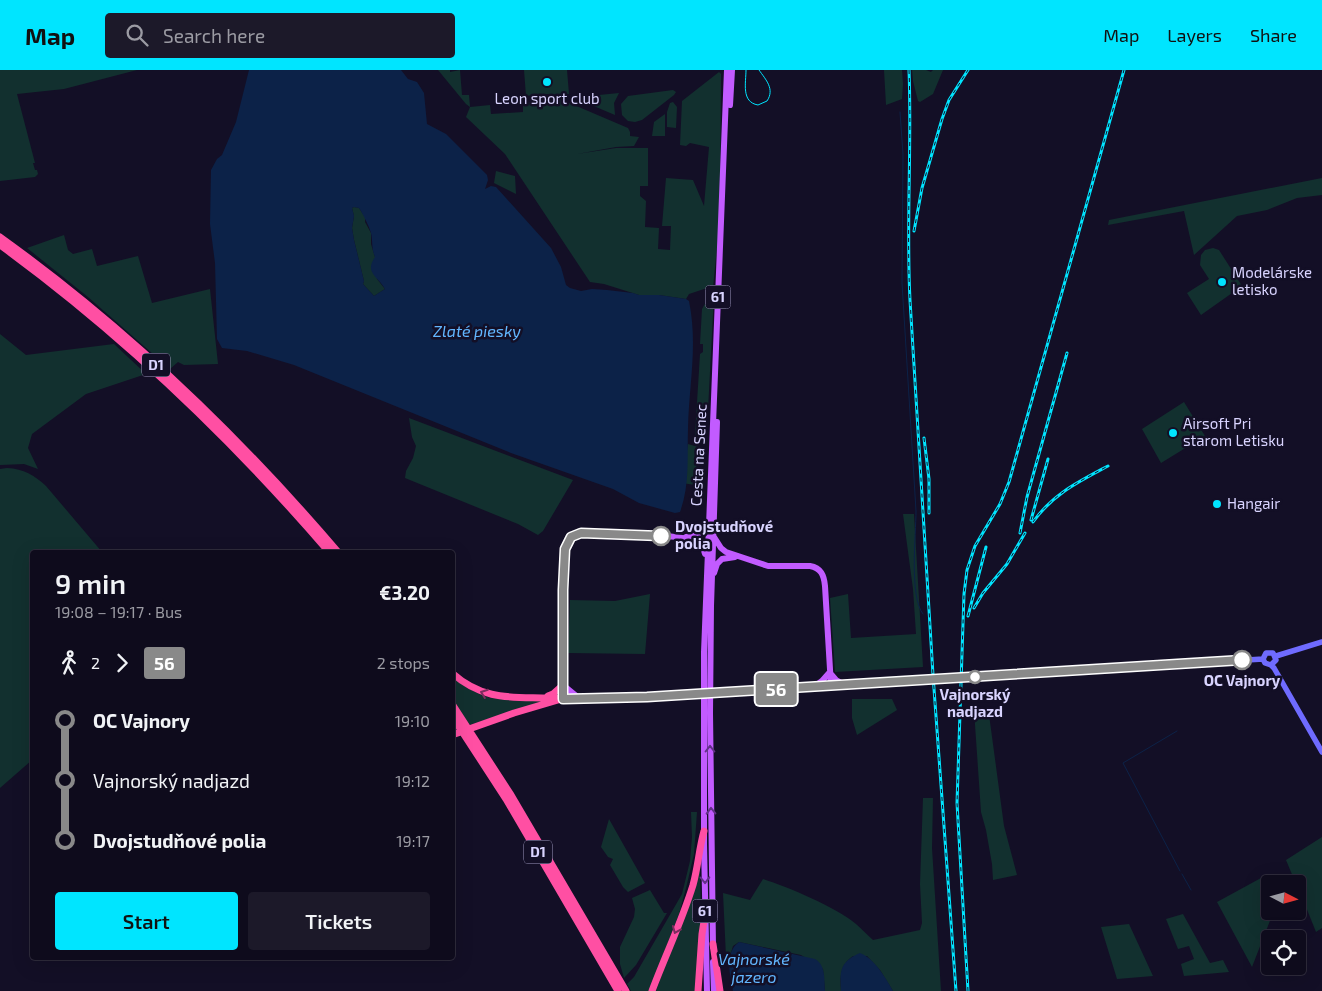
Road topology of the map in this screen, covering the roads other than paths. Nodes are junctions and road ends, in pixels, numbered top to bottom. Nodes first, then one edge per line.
1 (727, 70) edge
2 (732, 70) edge
3 (0, 237) edge
4 (0, 244) edge
5 (709, 521) junction
6 (713, 536) junction
7 (681, 538) junction
8 (327, 550) edge
9 (336, 550) edge
10 (739, 557) junction
11 (707, 564) junction
12 (712, 579) junction
13 (1322, 642) edge
14 (1276, 656) junction
15 (1263, 659) junction
16 (1271, 665) junction
17 (830, 672) junction
18 (455, 675) edge
19 (563, 685) junction
20 (845, 685) junction
21 (831, 686) junction
22 (814, 687) junction
23 (545, 697) junction
24 (563, 699) junction
25 (580, 699) junction
26 (455, 709) edge
27 (455, 721) edge
28 (455, 734) edge
29 (1322, 752) edge
30 (704, 831) junction
31 (705, 915) junction
32 (713, 944) junction
33 (618, 991) edge
34 (626, 991) edge
35 (652, 991) edge
36 (698, 991) edge
37 (707, 991) edge
38 (714, 991) edge
39 (720, 991) edge

1 - 5 main road, Cesta na Senec / 61
2 - 6 main road, Cesta na Senec / 61
3 - 9 highway, D1
4 - 8 highway, D1
5 - 7 main road, 61
5 - 11 main road, Cesta na Senec / 61
6 - 10 main road
6 - 12 main road, Cesta na Senec / 61
7 - 11 main road, 61
7 - 19 main road, 61
10 - 12 main road, 61
10 - 17 main road
11 - 30 main road, Cesta na Senec / 61
32 -> 12 main road, Cesta na Senec / 61
13 - 14 main road
14 - 15 main road
14 - 16 main road
15 - 16 main road
15 - 20 main road
16 - 29 main road
17 - 20 main road
17 - 21 main road
17 - 22 main road
23 -> 18 highway
19 - 23 highway
19 - 24 main road, 61
19 - 25 main road
20 - 21 main road
21 - 22 main road
22 - 25 main road
23 - 24 highway
24 - 25 main road
24 - 28 highway
26 - 34 highway, D1
27 - 33 highway, D1
30 -> 31 main road, Cesta na Senec / 61
30 -> 35 highway
31 - 36 highway
31 - 37 main road, Cesta na Senec / 61
32 - 38 main road, Cesta na Senec / 61
32 - 39 highway

